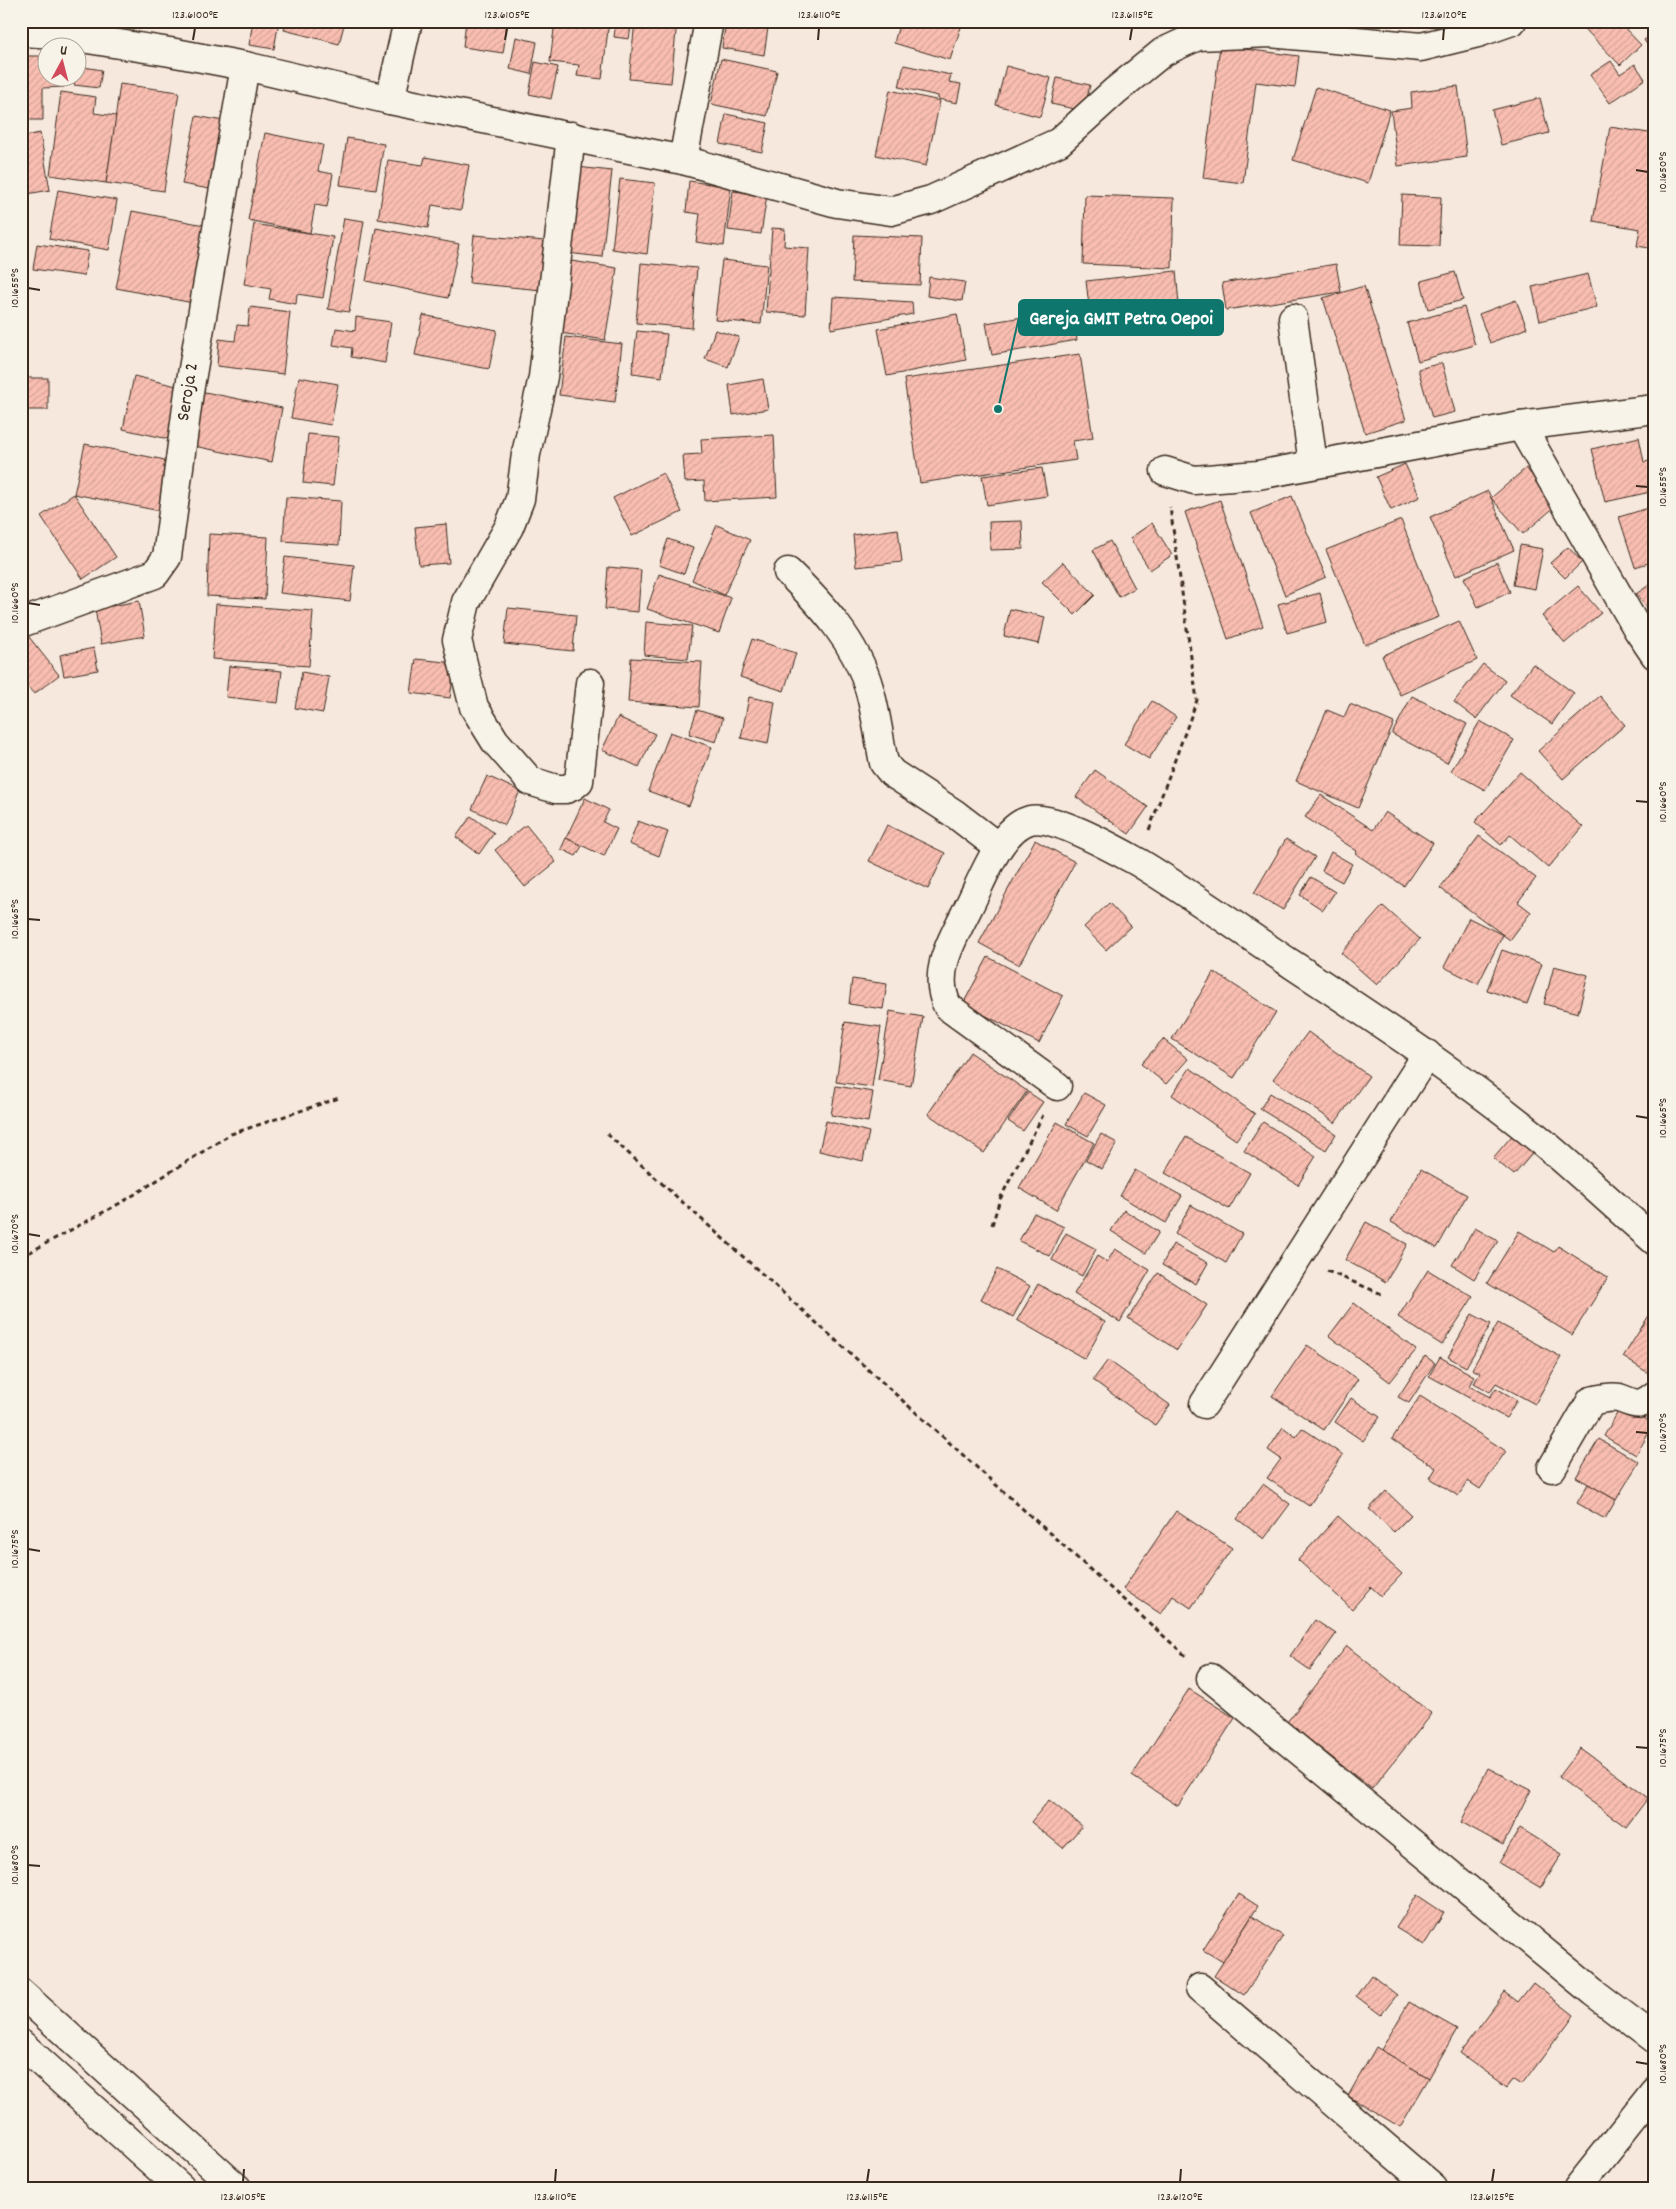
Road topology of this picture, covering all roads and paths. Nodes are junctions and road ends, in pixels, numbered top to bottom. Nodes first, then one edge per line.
1 (408, 21) edge
2 (709, 21) edge
3 (1512, 21) edge
4 (98, 31) edge
5 (21, 32) edge
6 (246, 66) junction
7 (390, 100) junction
8 (571, 136) junction
9 (683, 160) junction
10 (1293, 318) dead end
11 (1655, 409) edge
12 (1522, 426) junction
13 (1313, 464) junction
14 (1165, 471) joint
15 (788, 572) dead end
16 (21, 623) edge
17 (1655, 655) edge
18 (590, 683) dead end
19 (998, 848) junction
20 (1137, 862) junction
21 (1427, 1054) junction
22 (1058, 1086) joint
23 (339, 1098) dead end
24 (607, 1134) dead end
25 (992, 1225) dead end
26 (1655, 1241) edge
27 (21, 1257) edge
28 (1297, 1259) junction
29 (1382, 1294) dead end
30 (1655, 1395) edge
31 (1204, 1404) dead end
32 (1552, 1468) dead end
33 (1211, 1678) joint
34 (1200, 1988) dead end
35 (21, 1993) edge
36 (1655, 2039) edge
37 (21, 2044) edge
38 (1655, 2091) edge
39 (181, 2188) edge
40 (237, 2188) edge
41 (1433, 2188) edge
42 (1578, 2188) edge

1 - 7 street
2 - 9 street
3 - 9 street
4 - 5 street
4 - 6 street
6 - 7 street
6 - 16 street, Seroja 2
7 - 8 street
8 - 9 street
8 - 18 street
10 - 13 street
11 - 12 street
12 - 13 street
12 - 17 street
13 - 14 street
14 - 20 path
15 - 19 street
19 - 20 street
19 - 22 street
20 - 21 street
21 - 26 street
21 - 28 street
22 - 25 path
23 - 27 path
24 - 33 path
28 - 29 path
28 - 31 street
30 - 32 street
33 - 36 street
34 - 41 street
35 - 40 street
37 - 39 street
38 - 42 street

